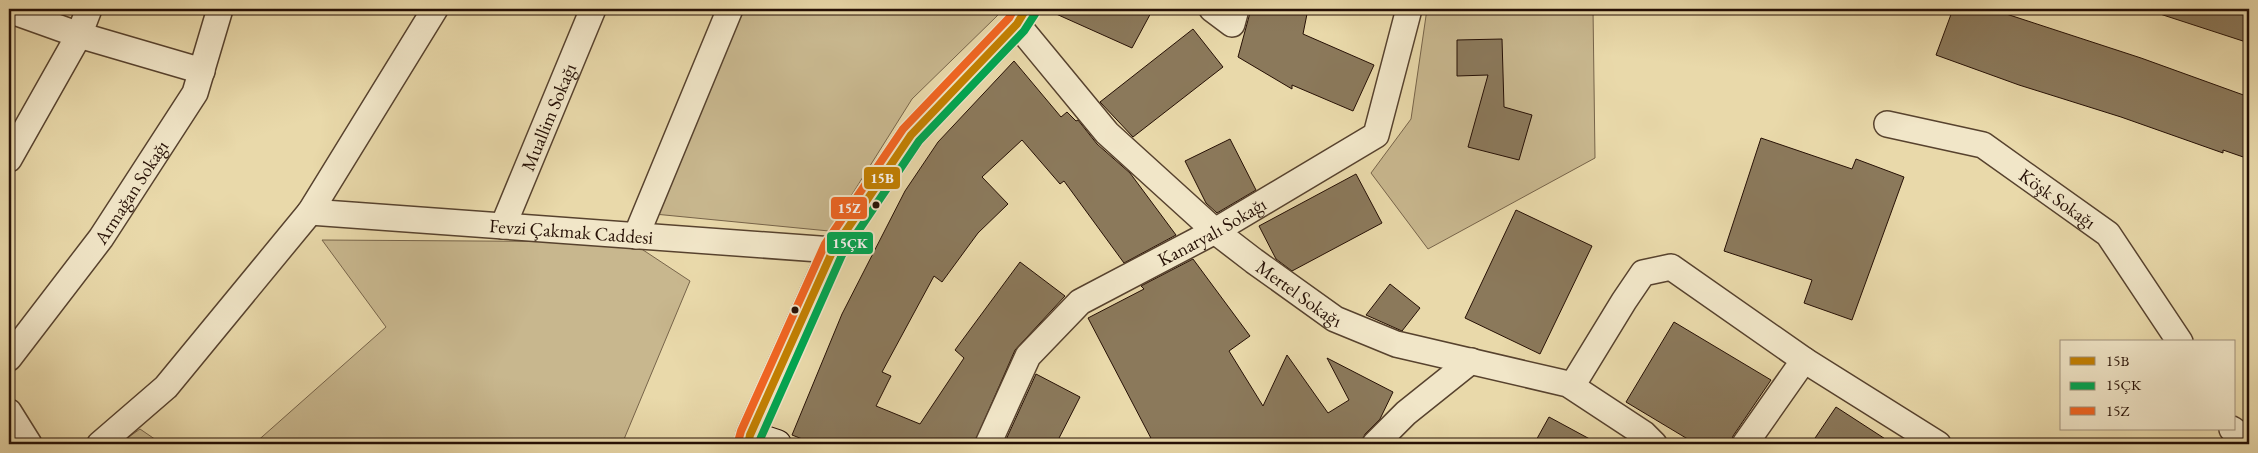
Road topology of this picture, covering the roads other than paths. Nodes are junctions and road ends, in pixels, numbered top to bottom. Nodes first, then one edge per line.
1 (89, 9) edge
2 (220, 9) edge
3 (435, 9) edge
4 (593, 9) edge
5 (730, 9) edge
6 (1212, 9) edge
7 (1409, 9) edge
8 (9, 10) edge
9 (1022, 16) edge
10 (1234, 16) edge
11 (79, 35) junction
12 (202, 70) junction
13 (1887, 124) dead end
14 (9, 159) edge
15 (310, 212) junction
16 (503, 226) junction
17 (1215, 231) junction
18 (636, 236) junction
19 (833, 250) junction
20 (2179, 340) edge
21 (9, 358) edge
22 (1804, 360) junction
23 (1471, 361) junction
24 (1572, 386) junction
25 (9, 412) edge
26 (2233, 430) edge
27 (1627, 435) edge
28 (749, 440) edge
29 (2249, 442) edge
30 (29, 444) edge
31 (100, 444) edge
32 (777, 444) edge
33 (988, 444) edge
34 (1375, 444) edge
35 (1654, 444) edge
36 (1745, 444) edge
37 (1938, 444) edge

1 - 11 street
2 - 12 street, Armağan Sokağı
3 - 15 street
4 - 16 street, Muallim Sokağı
5 - 18 street
6 - 10 street
7 - 17 street, Kanaryalı Sokağı
8 - 11 street
9 - 17 street, Mertel Sokağı
9 - 19 main road
11 - 12 street
11 - 14 street
12 - 21 street, Armağan Sokağı
13 - 20 street, Köşk Sokağı
15 - 16 street, Fevzi Çakmak Caddesi
15 - 31 street
16 - 18 street, Fevzi Çakmak Caddesi
17 - 23 street, Mertel Sokağı
17 - 33 street, Kanaryalı Sokağı
18 - 19 street, Fevzi Çakmak Caddesi
19 - 28 main road
22 - 24 street
22 - 36 street
22 - 37 street
23 - 24 street, Mertel Sokağı
23 - 34 street
24 - 27 street, Mertel Sokağı
25 - 30 street
26 - 29 street
27 - 35 street, Mertel Sokağı
28 - 32 main road

